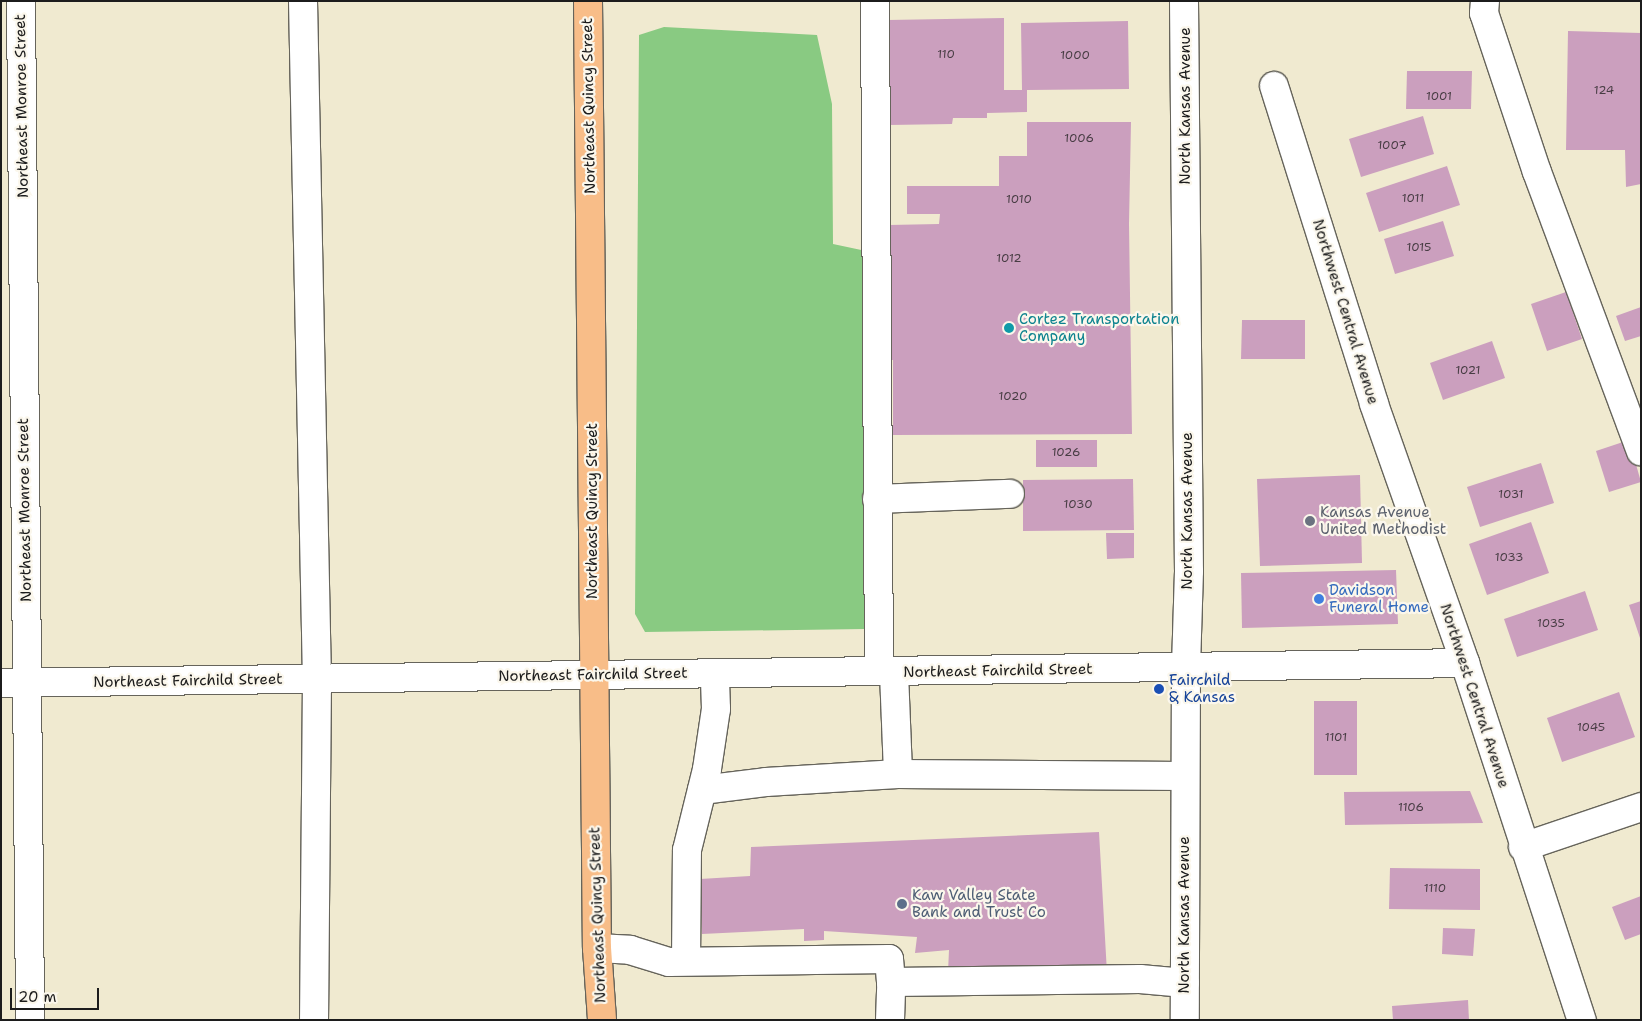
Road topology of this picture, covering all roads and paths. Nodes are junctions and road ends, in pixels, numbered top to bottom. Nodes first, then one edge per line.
1 (21, 1) edge
2 (303, 1) edge
3 (588, 1) edge
4 (875, 1) edge
5 (1184, 1) edge
6 (1485, 1) edge
7 (1274, 86) dead end
8 (1641, 451) edge
9 (1010, 494) dead end
10 (877, 499) junction
11 (1465, 663) junction
12 (1186, 668) junction
13 (887, 672) junction
14 (715, 674) junction
15 (594, 675) junction
16 (317, 679) junction
17 (14, 683) edge
18 (898, 774) junction
19 (1185, 776) junction
20 (702, 790) junction
21 (1641, 807) edge
22 (1523, 847) junction
23 (597, 948) junction
24 (686, 961) junction
25 (890, 982) junction
26 (1185, 983) junction
27 (603, 1016) edge
28 (30, 1020) edge
29 (314, 1020) edge
30 (890, 1020) edge
31 (1185, 1020) edge
32 (1582, 1020) edge

1 - 17 street, Northeast Monroe Street
2 - 16 street
3 - 15 main road, Northeast Quincy Street
4 - 10 street
5 - 12 street, North Kansas Avenue
6 - 8 street
7 - 11 street, Northwest Central Avenue
9 - 10 street
10 - 13 street
11 - 12 street, Northeast Fairchild Street
11 - 22 street, Northwest Central Avenue
12 - 13 street, Northeast Fairchild Street
12 - 19 street, North Kansas Avenue
13 - 14 street, Northeast Fairchild Street
13 - 18 street
14 - 15 street, Northeast Fairchild Street
14 - 20 street
15 - 16 street, Northeast Fairchild Street
15 - 23 main road, Northeast Quincy Street
16 - 17 street, Northeast Fairchild Street
16 - 29 street
17 - 28 street, Northeast Monroe Street
18 - 19 street
18 - 20 street
19 - 26 street, North Kansas Avenue
20 - 24 street
21 - 22 street
22 - 32 street, Northwest Central Avenue
23 - 24 street
23 - 27 main road, Northeast Quincy Street
24 - 25 street
25 - 26 street
25 - 30 street
26 - 31 street, North Kansas Avenue

